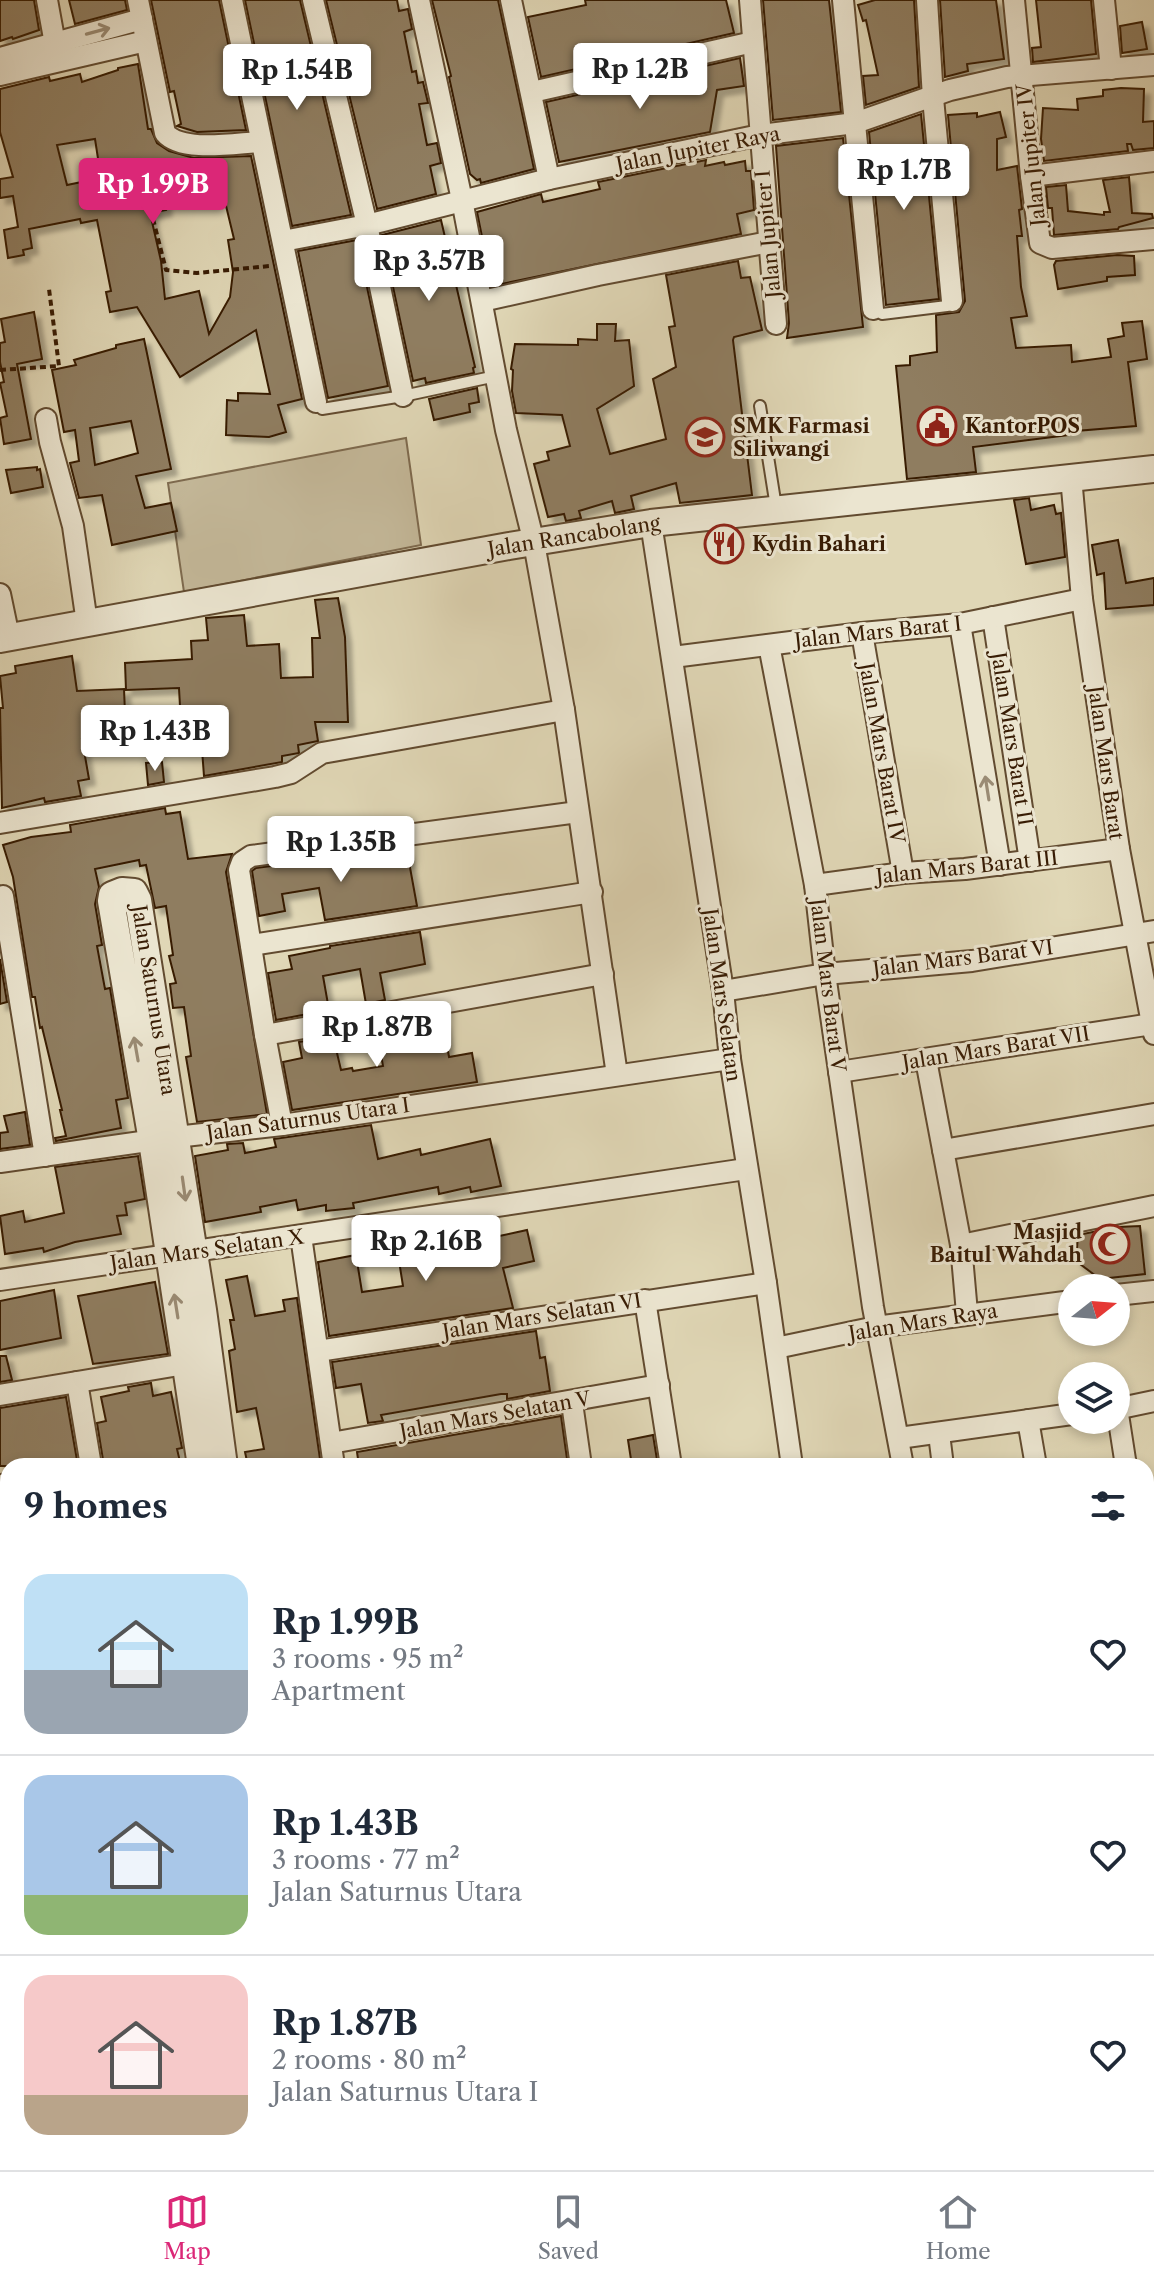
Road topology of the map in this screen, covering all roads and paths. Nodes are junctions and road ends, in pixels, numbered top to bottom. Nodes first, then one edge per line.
1 (47, 0) edge
2 (232, 0) edge
3 (313, 0) edge
4 (419, 0) edge
5 (511, 0) edge
6 (750, 0) edge
7 (843, 0) edge
8 (927, 0) edge
9 (1014, 0) edge
10 (1104, 0) edge
11 (140, 10) edge
12 (146, 41) junction
13 (753, 42) junction
14 (57, 52) junction
15 (0, 58) edge
16 (1154, 65) edge
17 (1111, 69) junction
18 (0, 75) edge
19 (1022, 78) junction
20 (532, 92) junction
21 (933, 98) junction
22 (855, 123) junction
23 (760, 135) junction
24 (260, 142) junction
25 (1154, 161) edge
26 (1031, 176) junction
27 (549, 179) junction
28 (462, 200) junction
29 (153, 219) dead end
30 (367, 225) junction
31 (1154, 239) edge
32 (283, 241) junction
33 (769, 242) junction
34 (289, 264) junction
35 (49, 289) dead end
36 (482, 301) junction
37 (952, 301) joint
38 (873, 309) joint
39 (776, 324) dead end
40 (0, 370) edge
41 (496, 376) junction
42 (403, 396) junction
43 (316, 402) joint
44 (760, 406) dead end
45 (46, 419) dead end
46 (1154, 469) edge
47 (1071, 484) junction
48 (776, 509) junction
49 (651, 523) junction
50 (534, 543) junction
51 (0, 594) edge
52 (1082, 599) junction
53 (993, 617) junction
54 (87, 623) junction
55 (960, 624) junction
56 (862, 633) junction
57 (5, 638) edge
58 (769, 645) junction
59 (673, 657) junction
60 (564, 710) junction
61 (578, 812) junction
62 (0, 823) edge
63 (1119, 849) junction
64 (1030, 861) junction
65 (1000, 865) junction
66 (903, 873) junction
67 (815, 885) junction
68 (592, 892) junction
69 (3, 896) dead end
70 (1145, 932) edge
71 (251, 945) junction
72 (603, 974) junction
73 (825, 974) junction
74 (723, 991) junction
75 (1153, 1029) edge
76 (265, 1035) junction
77 (730, 1059) junction
78 (926, 1060) junction
79 (839, 1072) junction
80 (617, 1075) junction
81 (1154, 1114) edge
82 (282, 1125) junction
83 (164, 1139) junction
84 (943, 1150) junction
85 (45, 1156) junction
86 (0, 1162) edge
87 (746, 1169) junction
88 (1154, 1206) edge
89 (301, 1236) junction
90 (961, 1245) junction
91 (181, 1253) junction
92 (0, 1280) edge
93 (766, 1283) junction
94 (1154, 1291) edge
95 (1130, 1294) edge
96 (645, 1300) junction
97 (1058, 1303) edge
98 (967, 1313) junction
99 (876, 1327) junction
100 (776, 1348) junction
101 (318, 1351) junction
102 (185, 1364) junction
103 (77, 1382) junction
104 (659, 1385) junction
105 (0, 1395) edge
106 (1154, 1401) edge
107 (572, 1403) junction
108 (1130, 1406) edge
109 (1058, 1416) edge
110 (1028, 1420) junction
111 (939, 1434) junction
112 (1121, 1434) edge
113 (899, 1438) junction
114 (331, 1443) junction
115 (90, 1458) edge
116 (200, 1458) edge
117 (222, 1458) edge
118 (333, 1458) edge
119 (580, 1458) edge
120 (670, 1458) edge
121 (791, 1458) edge
122 (902, 1458) edge
123 (942, 1458) edge
124 (1035, 1458) edge
125 (1125, 1458) edge

1 - 14 street
2 - 24 street
3 - 30 street
4 - 28 street
5 - 20 street
6 - 13 street, Jalan Jupiter I
7 - 22 street
8 - 21 street
9 - 19 street, Jalan Jupiter IV
10 - 17 street
11 - 12 street
14 -> 11 street
12 - 14 street
12 - 24 street
13 - 20 street
13 - 23 street, Jalan Jupiter I
14 - 15 street
14 - 18 street
16 - 17 street, Jalan Jupiter Raya
17 - 19 street, Jalan Jupiter Raya
19 - 21 street, Jalan Jupiter Raya
19 - 26 street, Jalan Jupiter IV
20 - 27 street
21 - 22 street, Jalan Jupiter Raya
21 - 37 street
22 - 23 street, Jalan Jupiter Raya
22 - 38 street
23 - 27 street, Jalan Jupiter Raya
23 - 33 street, Jalan Jupiter I
24 - 32 street
25 - 26 street
26 - 31 street, Jalan Jupiter IV
27 - 28 street, Jalan Jupiter Raya
28 - 30 street, Jalan Jupiter Raya
28 - 36 street
29 - 34 path
30 - 32 street, Jalan Jupiter Raya
30 - 42 street
32 - 34 street
33 - 36 street
33 - 39 street, Jalan Jupiter I
34 - 43 street
35 - 40 path
36 - 41 street
37 - 38 lane
41 - 42 lane
41 - 50 street
42 - 43 lane
44 - 48 lane
45 - 54 street
46 - 47 street, Jalan Rancabolang
47 - 48 street, Jalan Rancabolang
47 - 52 street, Jalan Mars Barat
48 - 49 street, Jalan Rancabolang
49 - 50 street, Jalan Rancabolang
49 - 59 street, Jalan Mars Selatan
50 - 54 street, Jalan Rancabolang
50 - 60 street
51 - 57 street
52 - 53 street, Jalan Mars Barat I
52 - 63 street, Jalan Mars Barat
53 - 55 street, Jalan Mars Barat I
53 - 64 street, Jalan Mars Barat II
54 - 57 street, Jalan Rancabolang
55 - 56 street, Jalan Mars Barat I
65 -> 55 street, Jalan Mars Barat II
56 - 58 street, Jalan Mars Barat I
56 - 66 street, Jalan Mars Barat IV
58 - 59 street, Jalan Mars Barat I
58 - 67 street, Jalan Mars Barat V
59 - 74 street, Jalan Mars Selatan
60 - 61 street
60 - 62 street
61 - 68 street
61 - 71 street
63 - 64 street, Jalan Mars Barat III
63 - 70 street, Jalan Mars Barat
64 - 65 street, Jalan Mars Barat III
65 - 66 street, Jalan Mars Barat III
66 - 67 street, Jalan Mars Barat III
67 - 73 street, Jalan Mars Barat V
68 - 71 street
68 - 72 street
69 - 85 street
70 - 73 street, Jalan Mars Barat VI
70 - 75 street, Jalan Mars Barat
71 - 76 street
72 - 76 street
72 - 80 street
73 - 74 street, Jalan Mars Barat VI
73 - 79 street, Jalan Mars Barat V
74 - 77 street, Jalan Mars Selatan
75 - 78 street, Jalan Mars Barat VII
76 - 82 street
77 - 80 street, Jalan Saturnus Utara I
77 - 87 street, Jalan Mars Selatan
78 - 79 street, Jalan Mars Barat VII
78 - 84 street
79 - 99 street, Jalan Mars Barat V
80 - 82 street, Jalan Saturnus Utara I
81 - 84 street
82 - 83 street, Jalan Saturnus Utara I
83 -> 83 street, Jalan Saturnus Utara
83 - 85 street, Jalan Saturnus Utara I
83 - 91 street, Jalan Saturnus Utara
84 - 90 street
85 - 86 street, Jalan Saturnus Utara I
87 - 89 street, Jalan Mars Selatan X
87 - 93 street, Jalan Mars Selatan
88 - 90 street
89 - 91 street, Jalan Mars Selatan X
89 - 101 street
90 - 98 street
91 - 92 street, Jalan Mars Selatan X
102 -> 91 street, Jalan Saturnus Utara
91 - 117 street, Jalan Saturnus Utara
93 - 96 street, Jalan Mars Selatan VI
93 - 100 street, Jalan Mars Selatan
94 - 95 street
96 - 101 street, Jalan Mars Selatan VI
96 - 104 street
97 - 98 street, Jalan Mars Raya
98 - 99 street, Jalan Mars Raya
99 - 100 street, Jalan Mars Raya
99 - 113 street, Jalan Mars Barat V
100 - 121 street, Jalan Mars Selatan
101 - 114 street
102 - 103 street
102 - 116 street, Jalan Saturnus Utara
103 - 105 street
103 - 115 street
104 - 107 street, Jalan Mars Selatan V
104 - 120 street
106 - 108 street
107 - 114 street, Jalan Mars Selatan V
107 - 119 street
109 - 110 street
110 - 111 street
110 - 124 street
111 - 113 street
111 - 123 street
112 - 125 street
113 - 122 street, Jalan Mars Barat V
114 - 118 street

